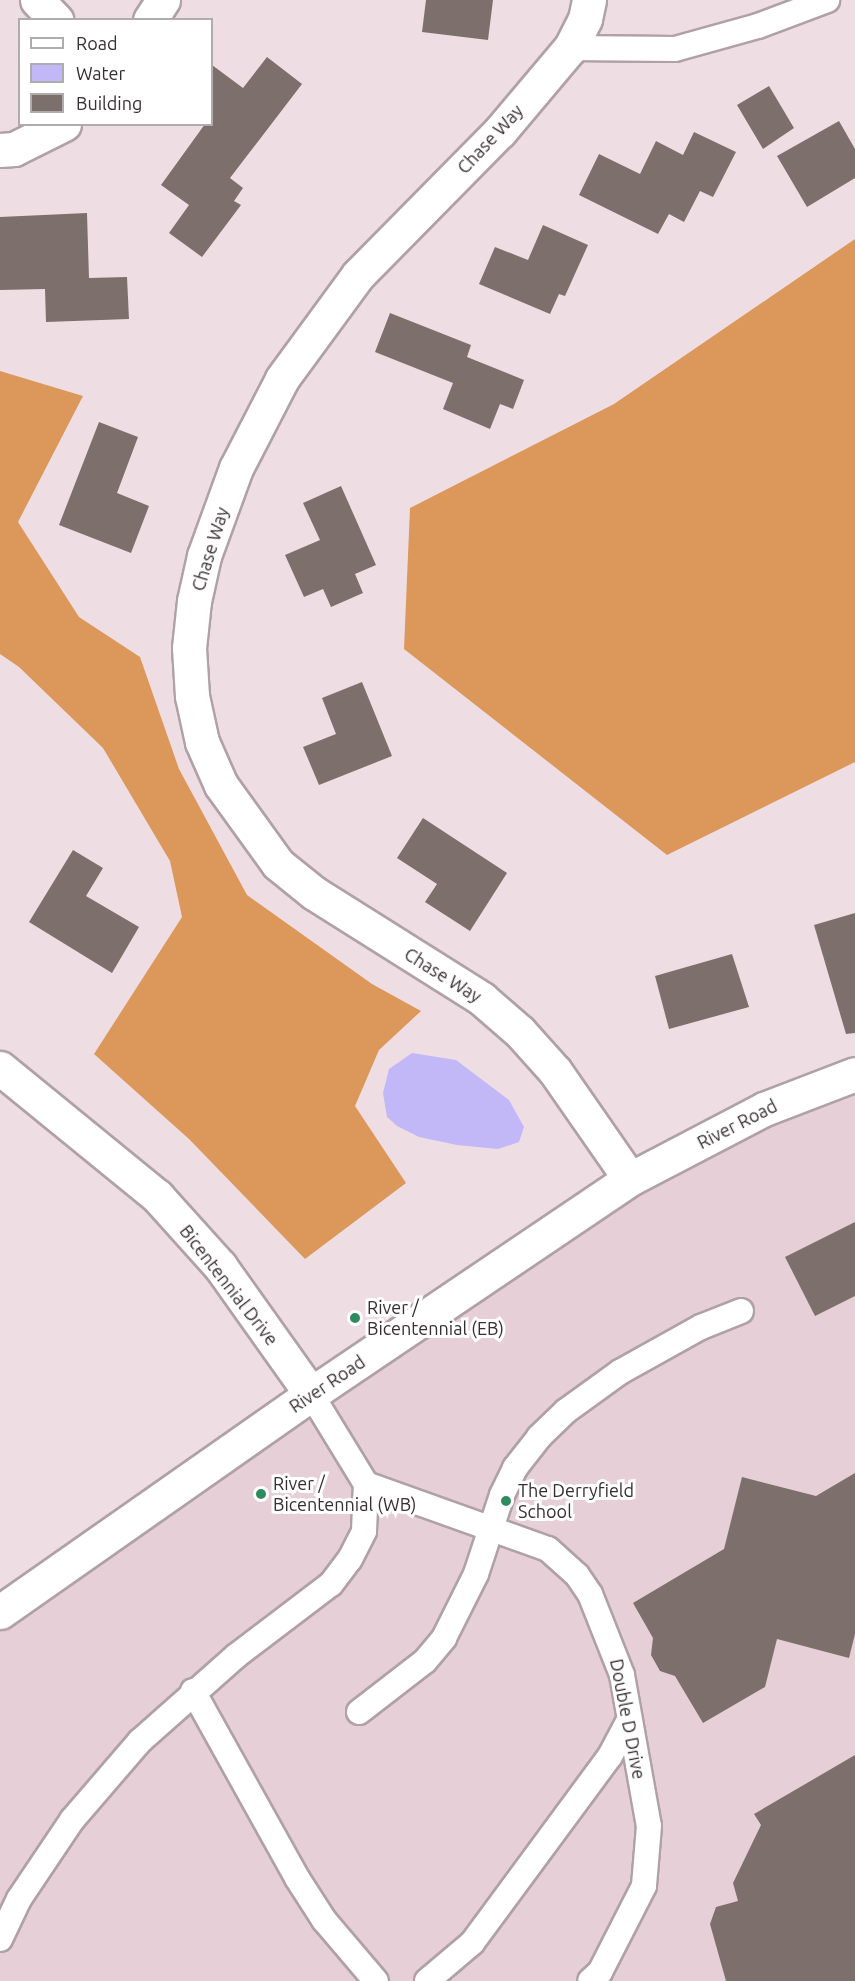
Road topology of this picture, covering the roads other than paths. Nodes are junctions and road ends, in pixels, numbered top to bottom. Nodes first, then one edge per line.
1 (37, 0) edge
2 (163, 0) edge
3 (589, 0) edge
4 (827, 0) edge
5 (54, 18) edge
6 (151, 18) edge
7 (570, 48) junction
8 (60, 126) edge
9 (0, 150) edge
10 (0, 1068) edge
11 (855, 1074) edge
12 (630, 1179) junction
13 (741, 1311) dead end
14 (311, 1394) junction
15 (366, 1484) junction
16 (490, 1527) junction
17 (0, 1612) edge
18 (194, 1691) junction
19 (359, 1712) dead end
20 (628, 1722) junction
21 (0, 1940) edge
22 (377, 1980) edge
23 (427, 1981) edge
24 (590, 1981) edge

1 - 5 street
2 - 6 street
3 - 7 street, Chase Way
4 - 7 lane
7 - 12 street, Chase Way
8 - 9 street
10 - 14 street, Bicentennial Drive
11 - 12 street, River Road
12 - 14 street, River Road
13 - 16 lane
14 - 15 lane
14 - 17 street, River Road
15 - 16 lane, Double D Drive
15 - 18 lane
16 - 19 lane
16 - 20 lane, Double D Drive
18 - 21 lane
18 - 22 lane
20 - 23 lane
20 - 24 lane, Double D Drive

